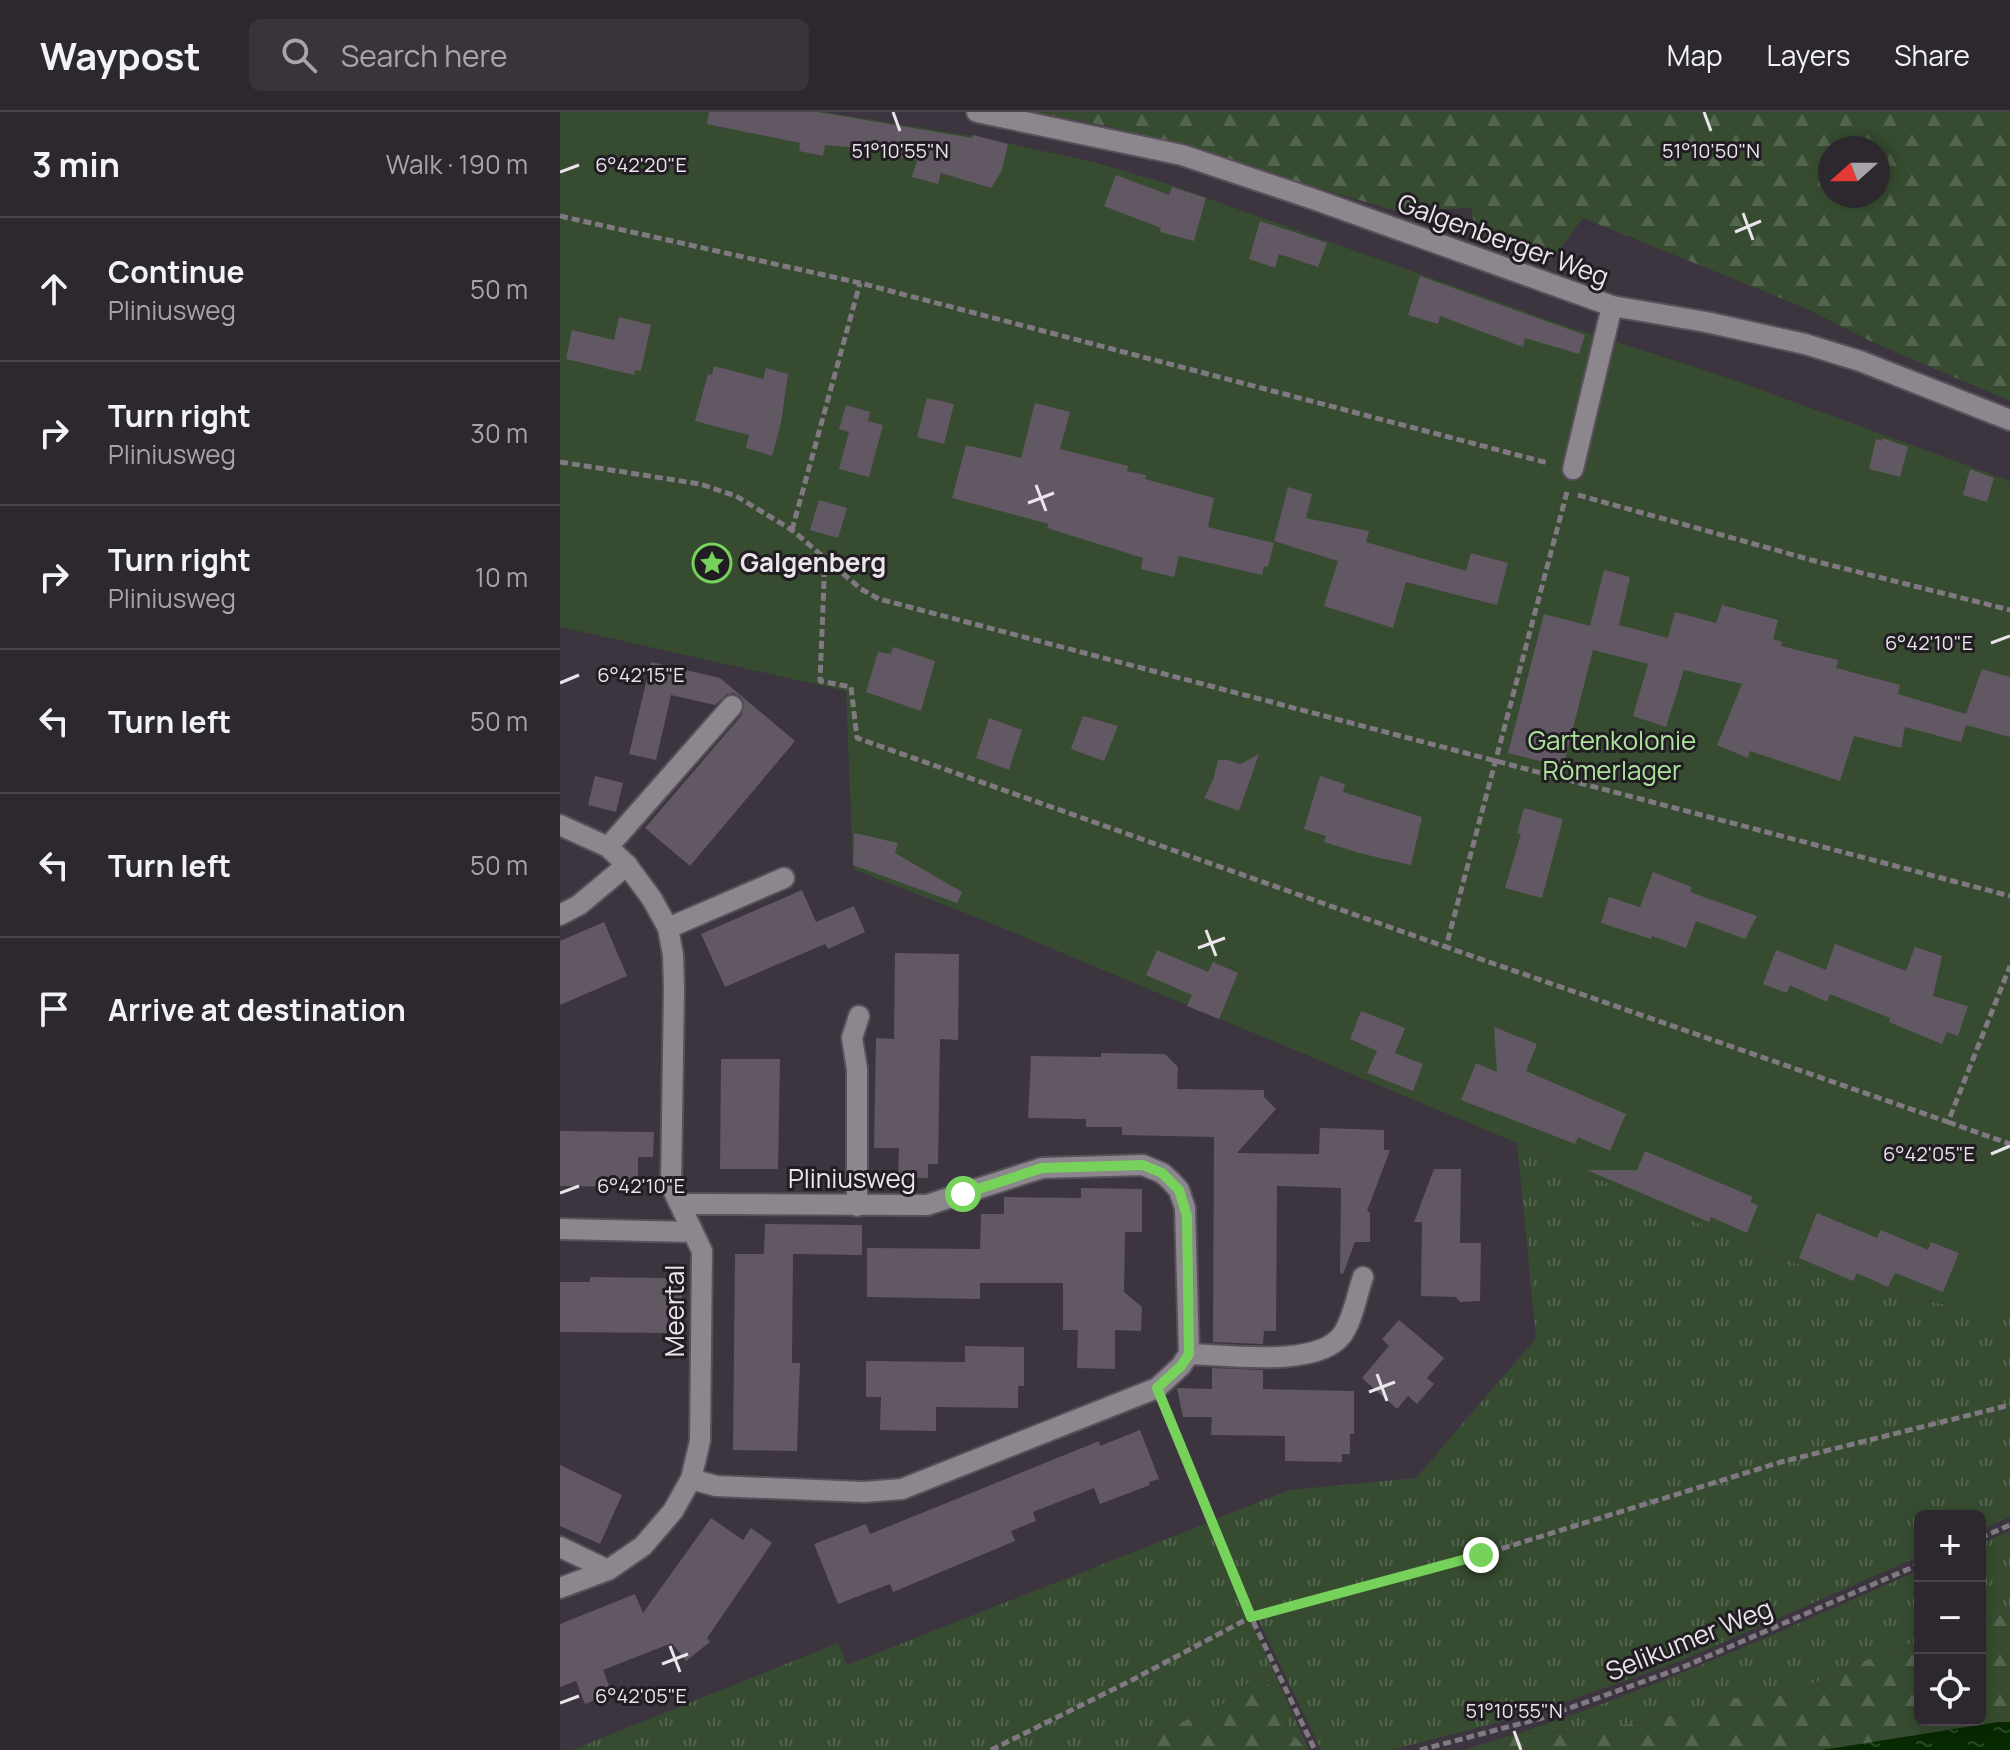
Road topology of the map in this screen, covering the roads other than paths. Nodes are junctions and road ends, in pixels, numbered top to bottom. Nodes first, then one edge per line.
1 (977, 112) edge
2 (1612, 306) junction
3 (2010, 420) edge
4 (1573, 469) road end
5 (732, 706) dead end
6 (560, 825) edge
7 (608, 847) junction
8 (627, 865) junction
9 (784, 878) dead end
10 (560, 915) edge
11 (668, 928) junction
12 (859, 1016) dead end
13 (680, 1204) junction
14 (857, 1206) junction
15 (560, 1229) edge
16 (692, 1232) junction
17 (1363, 1277) dead end
18 (1189, 1354) junction
19 (691, 1479) junction
20 (560, 1547) edge
21 (608, 1570) junction
22 (560, 1588) edge

1 - 2 street, Galgenberger Weg
2 - 3 street, Galgenberger Weg
2 - 4 street
5 - 7 street
6 - 7 street, Meertal
7 - 8 street, Meertal
8 - 10 street
8 - 11 street, Meertal
9 - 11 street
11 - 13 street, Meertal
12 - 14 street
13 - 14 street, Pliniusweg
13 - 16 street, Meertal
14 - 18 street, Pliniusweg
15 - 16 street
16 - 19 street, Meertal
17 - 18 street
18 - 19 street
19 - 21 street, Meertal
20 - 21 street
21 - 22 street, Meertal

